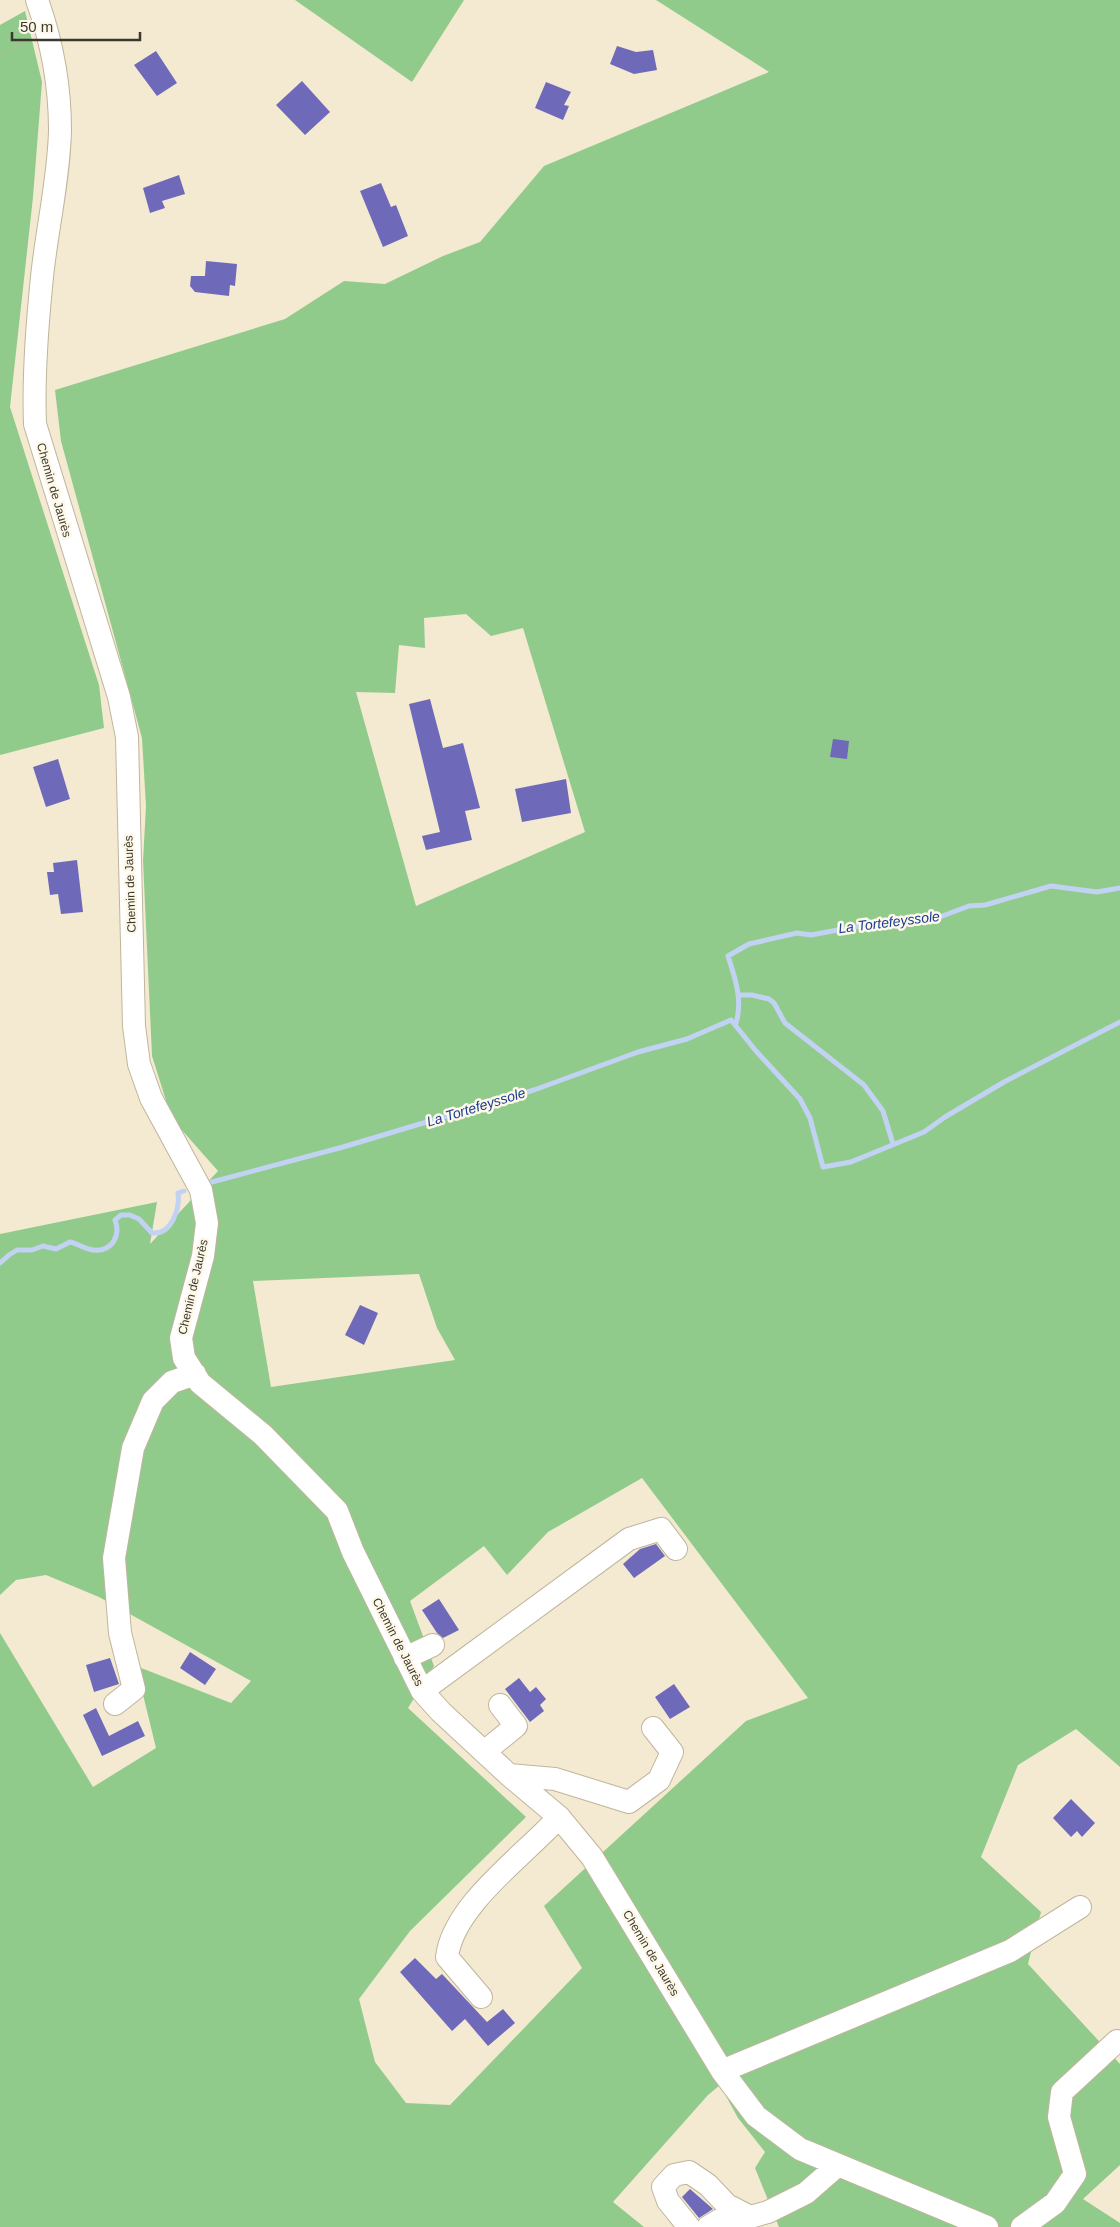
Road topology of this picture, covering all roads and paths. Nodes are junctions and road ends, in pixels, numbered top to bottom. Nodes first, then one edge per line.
1 (37, 0) edge
2 (48, 30) junction
3 (0, 55) edge
4 (194, 1374) junction
5 (676, 1549) dead end
6 (432, 1645) dead end
7 (405, 1658) junction
8 (422, 1690) junction
9 (115, 1704) dead end
10 (500, 1705) dead end
11 (653, 1728) dead end
12 (484, 1752) junction
13 (509, 1775) junction
14 (560, 1817) junction
15 (1080, 1907) dead end
16 (481, 1997) dead end
17 (1117, 2041) dead end
18 (722, 2071) junction
19 (838, 2165) junction
20 (750, 2218) junction
21 (689, 2227) edge
22 (708, 2227) edge
23 (987, 2227) edge
24 (1022, 2227) edge

1 - 2 street, Chemin de Jaurès
2 - 3 path
2 - 4 street, Chemin de Jaurès
4 - 7 street, Chemin de Jaurès
4 - 9 street
5 - 8 street
6 - 7 street
7 - 8 street, Chemin de Jaurès
8 - 12 street, Chemin de Jaurès
10 - 12 street
11 - 13 street
12 - 13 street, Chemin de Jaurès
13 - 14 street, Chemin de Jaurès
14 - 16 street
14 - 18 street, Chemin de Jaurès
15 - 18 street
17 - 24 street
18 - 19 street, Chemin de Jaurès
19 - 20 street
19 - 23 street, Chemin de Jaurès
20 - 21 street
20 - 22 street

